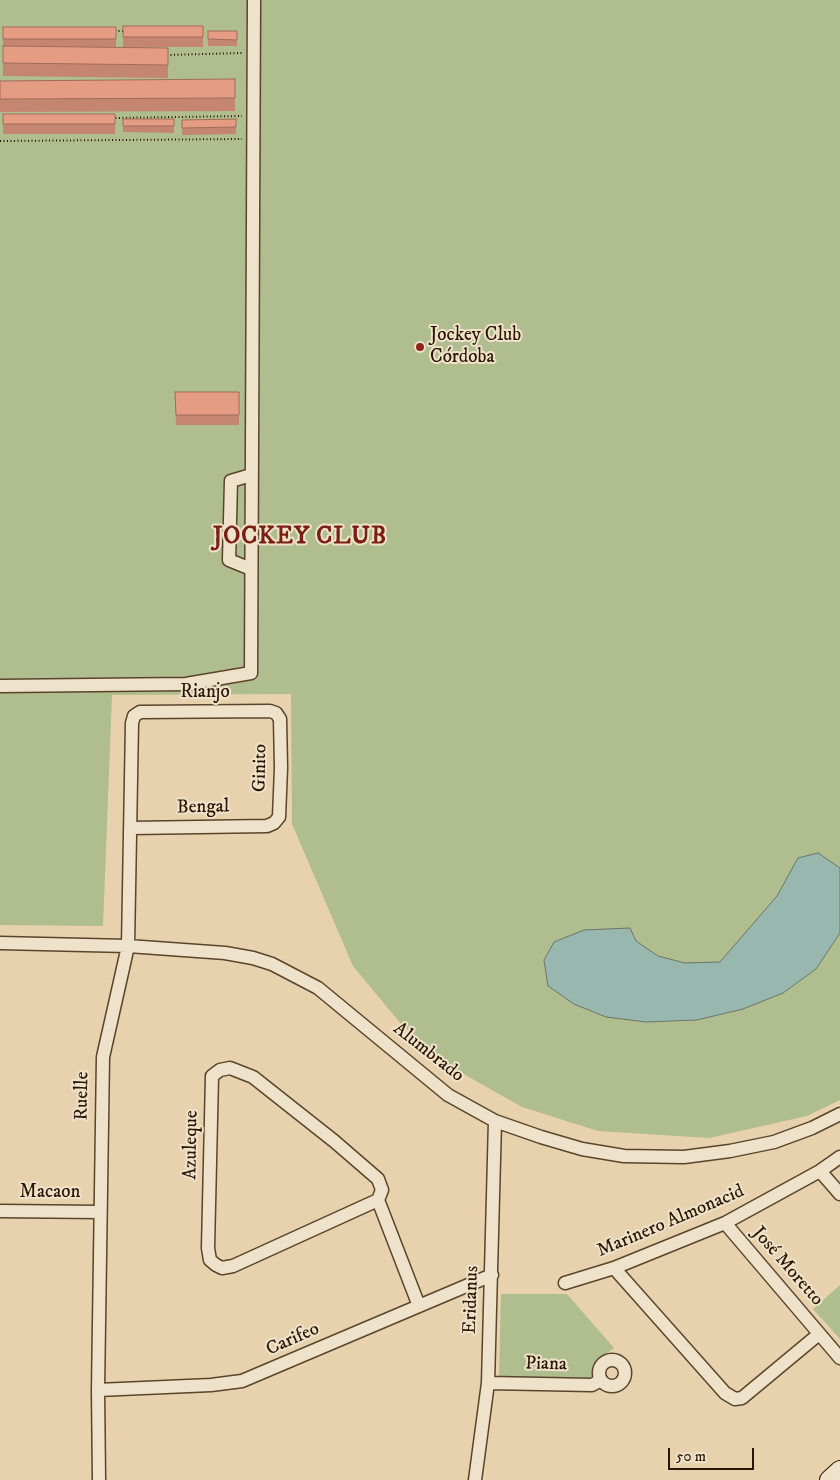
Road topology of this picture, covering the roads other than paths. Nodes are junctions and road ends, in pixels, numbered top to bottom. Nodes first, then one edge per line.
1 (254, 0) edge
2 (252, 475) junction
3 (251, 570) junction
4 (0, 686) edge
5 (276, 713) joint
6 (134, 716) joint
7 (274, 823) joint
8 (131, 828) junction
9 (0, 943) edge
10 (128, 946) junction
11 (840, 1114) edge
12 (495, 1121) junction
13 (840, 1157) edge
14 (820, 1171) junction
15 (840, 1194) edge
16 (378, 1200) junction
17 (0, 1211) edge
18 (100, 1212) junction
19 (724, 1223) junction
20 (614, 1268) junction
21 (492, 1275) junction
22 (565, 1283) dead end
23 (419, 1306) junction
24 (820, 1334) junction
25 (840, 1358) edge
26 (601, 1380) dead end
27 (488, 1383) junction
28 (98, 1390) junction
29 (840, 1470) edge
30 (99, 1480) edge
31 (475, 1480) edge
32 (829, 1480) edge

1 - 2 street
2 - 3 street
2 - 3 street
3 - 4 street
5 - 6 street, Rianjo
5 - 7 street, Ginito
6 - 8 street, Ruelle
7 - 8 street, Bengal
8 - 10 street, Ruelle
9 - 10 street, Alumbrado
10 - 12 street, Alumbrado
10 - 18 street, Ruelle
11 - 12 street, Alumbrado
12 - 21 street, Eridanus
13 - 14 street, Marinero Almonacid
14 - 15 street
14 - 19 street, Marinero Almonacid
16 - 16 street, Azuleque
16 - 23 street, Azuleque
17 - 18 street, Macaon
18 - 28 street, Ruelle
19 - 20 street, Marinero Almonacid
19 - 24 street, José Moretto
20 - 22 street, Marinero Almonacid
20 - 24 street
21 - 23 street, Carifeo
21 - 27 street, Eridanus
23 - 28 street, Carifeo
24 - 25 street, José Moretto
26 - 27 street, Piana
27 - 31 street, Eridanus
28 - 30 street, Ruelle
29 - 32 main road

